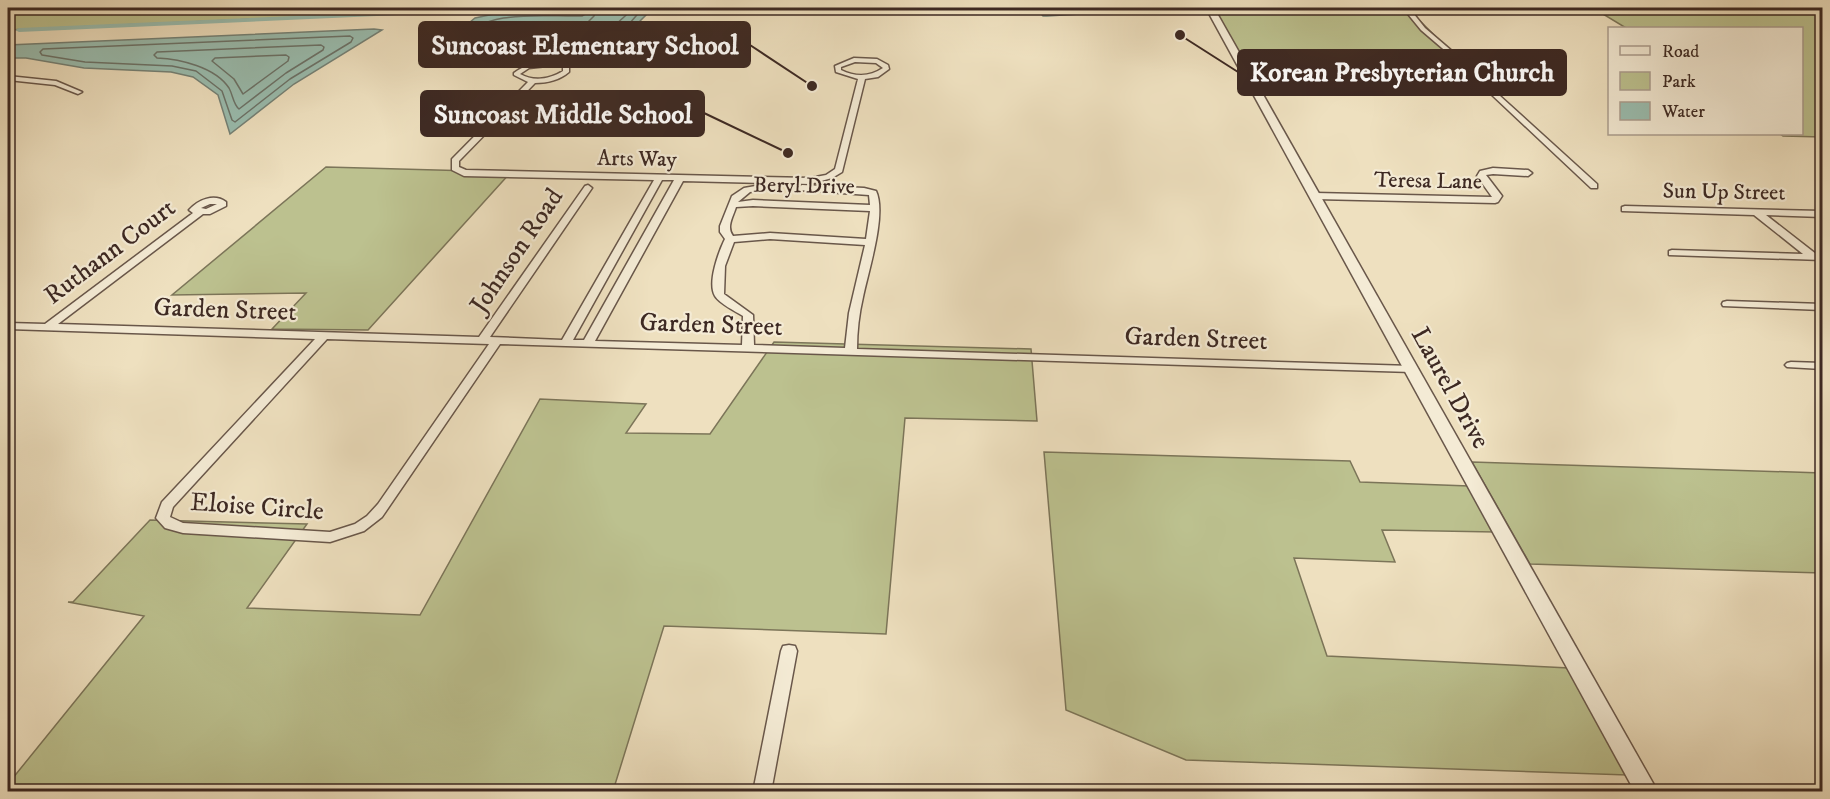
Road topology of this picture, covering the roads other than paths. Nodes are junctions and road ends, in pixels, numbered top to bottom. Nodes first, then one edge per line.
1 (1210, 8) edge
2 (1406, 8) edge
3 (1243, 67) junction
4 (1447, 70) junction
5 (862, 77) junction
6 (8, 78) edge
7 (533, 81) junction
8 (78, 92) dead end
9 (1528, 173) dead end
10 (659, 178) junction
11 (680, 178) junction
12 (1594, 186) dead end
13 (588, 188) dead end
14 (1315, 196) junction
15 (732, 205) junction
16 (875, 208) junction
17 (1624, 209) dead end
18 (200, 212) dead end
19 (1756, 213) junction
20 (1822, 214) edge
21 (730, 239) junction
22 (870, 242) junction
23 (1672, 253) dead end
24 (1818, 257) edge
25 (1822, 264) edge
26 (1727, 304) dead end
27 (1822, 307) edge
28 (8, 326) edge
29 (48, 327) junction
30 (324, 336) junction
31 (490, 340) junction
32 (566, 343) junction
33 (588, 343) junction
34 (748, 348) junction
35 (851, 352) junction
36 (1791, 365) dead end
37 (1822, 366) edge
38 (1412, 369) junction
39 (789, 651) dead end
40 (762, 792) edge
41 (1647, 792) edge

1 - 3 street, Laurel Drive
2 - 4 street
3 - 4 street
3 - 14 street, Laurel Drive
4 - 12 street
5 - 5 street
5 - 11 street, Arts Way
6 - 8 street
7 - 7 street
7 - 10 street, Arts Way
9 - 14 street, Teresa Lane
10 - 11 street, Arts Way
10 - 32 street
11 - 33 street
13 - 31 street, Johnson Road
14 - 38 street, Laurel Drive
15 - 16 street, Beryl Drive
15 - 16 street, Beryl Drive
15 - 21 street, Beryl Drive
16 - 22 street, Beryl Drive
17 - 19 street, Sun Up Street
18 - 29 street, Ruthann Court
19 - 20 street, Sun Up Street
19 - 24 street
21 - 22 street, Beryl Drive
21 - 34 street, Beryl Drive
22 - 35 street, Beryl Drive
23 - 24 street
24 - 25 street
26 - 27 street
28 - 29 street, Garden Street
29 - 30 street, Garden Street
30 - 31 street, Garden Street
30 - 31 street, Eloise Circle
31 - 32 street, Garden Street
32 - 33 street, Garden Street
33 - 34 street, Garden Street
34 - 35 street, Garden Street
35 - 38 street, Garden Street
36 - 37 street
38 - 41 street, Laurel Drive
39 - 40 street

